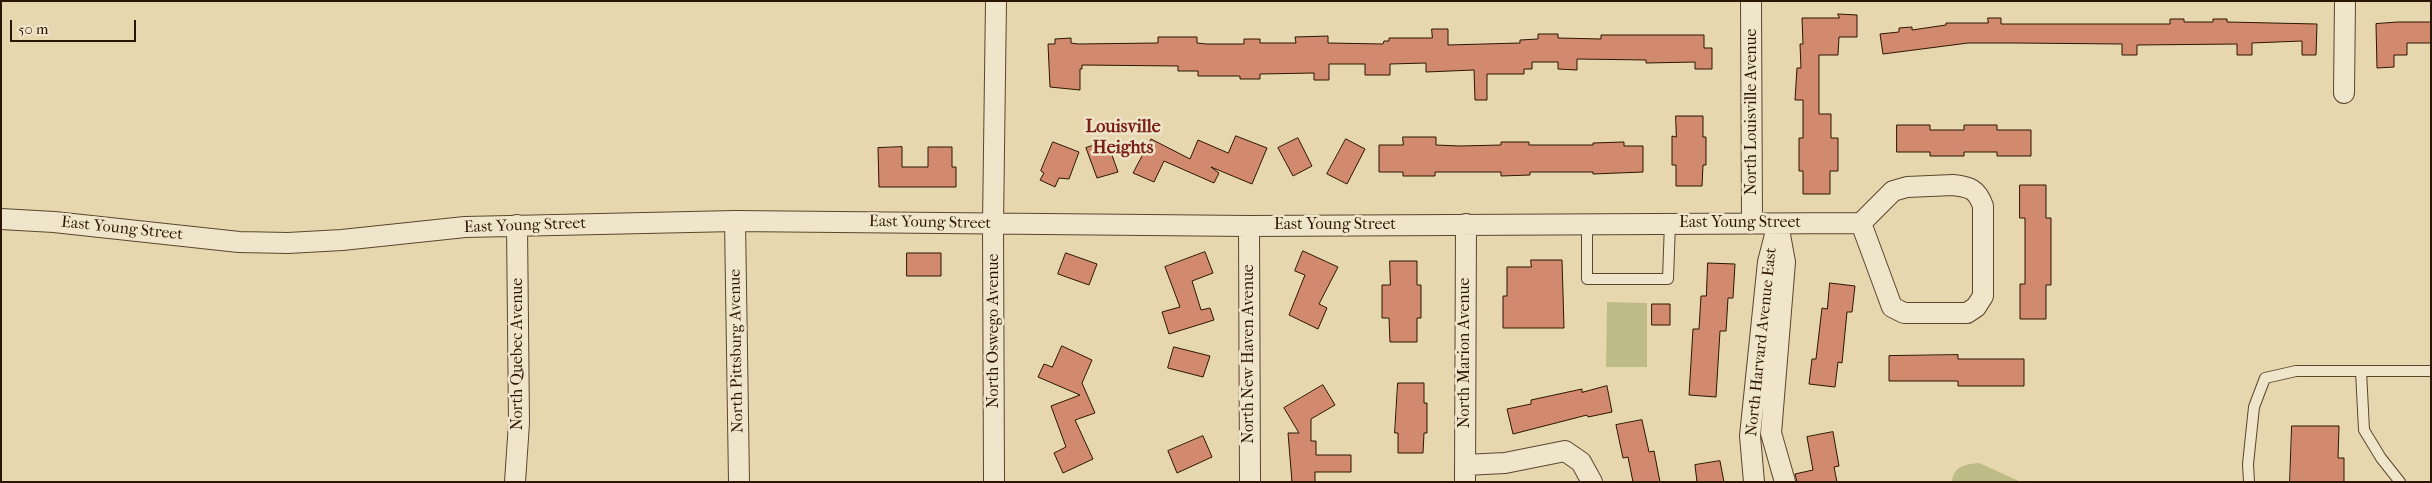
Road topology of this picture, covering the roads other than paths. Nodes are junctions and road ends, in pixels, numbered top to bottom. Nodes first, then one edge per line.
1 (996, 1) edge
2 (1751, 1) edge
3 (2345, 1) edge
4 (2344, 93) dead end
5 (1, 219) edge
6 (735, 221) junction
7 (1586, 222) junction
8 (1670, 223) junction
9 (1752, 223) junction
10 (1861, 223) junction
11 (993, 224) junction
12 (1466, 224) junction
13 (1778, 224) junction
14 (517, 225) junction
15 (1249, 226) junction
16 (2362, 371) junction
17 (2431, 371) edge
18 (1465, 473) edge
19 (515, 482) edge
20 (739, 482) edge
21 (994, 482) edge
22 (1250, 482) edge
23 (1592, 482) edge
24 (1754, 482) edge
25 (1785, 482) edge
26 (2249, 482) edge
27 (2400, 482) edge

1 - 11 street, North Oswego Avenue
2 - 9 street, North Louisville Avenue
3 - 4 street
5 - 14 street, East Young Street
6 - 11 street, East Young Street
6 - 14 street, East Young Street
6 - 20 street, North Pittsburg Avenue
7 - 8 street, East Young Street
7 - 8 lane
7 - 12 street, East Young Street
8 - 9 street, East Young Street
9 - 13 street, East Young Street
10 - 10 street
10 - 13 street, East Young Street
11 - 15 street, East Young Street
11 - 21 street, North Oswego Avenue
12 - 15 street, East Young Street
12 - 18 street, North Marion Avenue
13 - 24 street, North Harvard Avenue East
13 - 25 street, North Harvard Avenue East
14 - 19 street, North Quebec Avenue
15 - 22 street, North New Haven Avenue
16 - 17 lane
16 - 26 lane
16 - 27 lane
18 - 23 street

